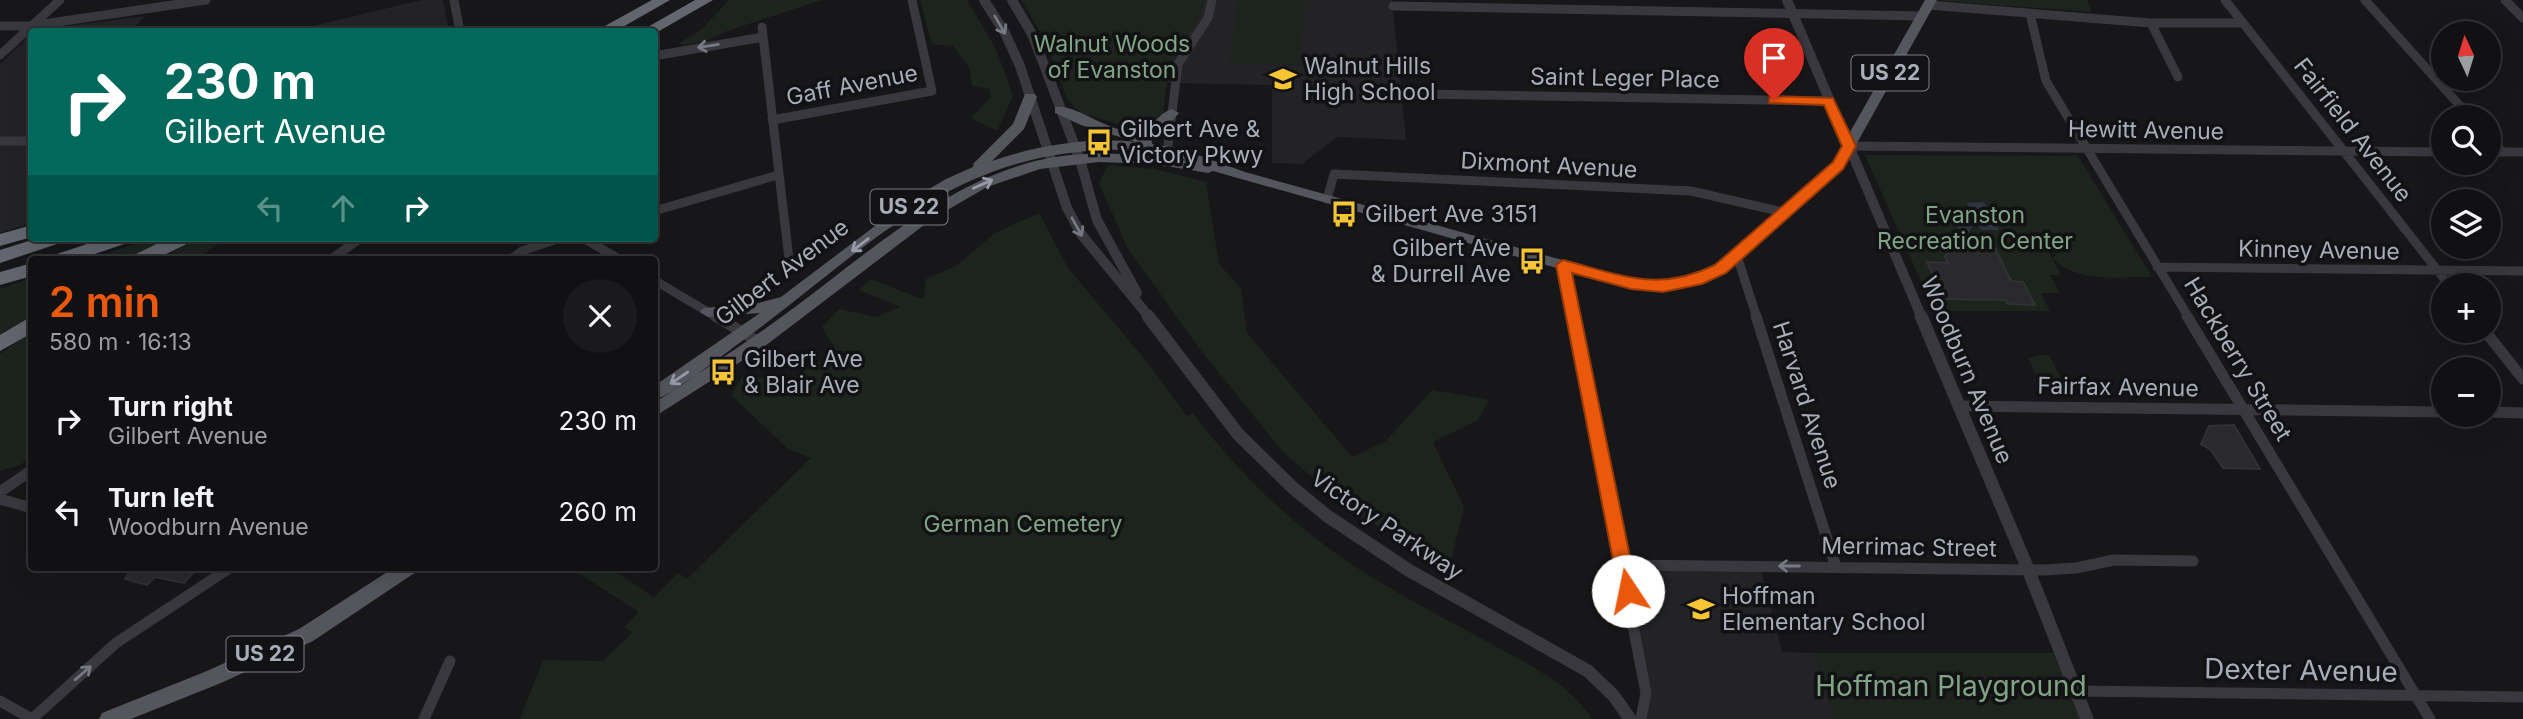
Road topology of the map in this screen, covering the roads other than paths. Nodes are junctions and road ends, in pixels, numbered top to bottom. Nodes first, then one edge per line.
1 (60, 0) edge
2 (150, 0) edge
3 (206, 0) edge
4 (454, 0) edge
5 (663, 0) edge
6 (706, 0) edge
7 (912, 0) edge
8 (984, 0) edge
9 (1012, 0) edge
10 (1212, 0) edge
11 (1787, 0) edge
12 (2225, 0) edge
13 (2365, 0) edge
14 (2505, 0) edge
15 (1392, 6) dead end
16 (1927, 7) edge
17 (139, 11) junction
18 (2030, 13) junction
19 (1794, 14) junction
20 (2523, 18) edge
21 (2151, 23) junction
22 (2243, 23) junction
23 (0, 26) edge
24 (30, 26) junction
25 (459, 28) edge
26 (609, 28) edge
27 (654, 28) edge
28 (0, 55) edge
29 (658, 55) edge
30 (2178, 77) dead end
31 (1420, 94) dead end
32 (1030, 97) junction
33 (1829, 101) junction
34 (2459, 105) edge
35 (1060, 110) junction
36 (1172, 113) junction
37 (772, 120) junction
38 (1128, 135) junction
39 (0, 141) edge
40 (28, 141) edge
41 (1849, 146) junction
42 (2087, 149) junction
43 (2344, 152) junction
44 (2431, 152) edge
45 (2503, 152) edge
46 (2523, 152) edge
47 (1167, 153) junction
48 (1077, 154) junction
49 (1051, 157) junction
50 (1221, 169) junction
51 (973, 172) junction
52 (778, 175) junction
53 (1327, 199) junction
54 (658, 210) edge
55 (1787, 213) junction
56 (28, 232) edge
57 (0, 240) edge
58 (45, 242) edge
59 (112, 242) edge
60 (176, 242) edge
61 (355, 242) edge
62 (548, 242) edge
63 (590, 242) edge
64 (69, 256) edge
65 (146, 256) edge
66 (335, 256) edge
67 (515, 256) edge
68 (614, 256) edge
69 (1737, 256) junction
70 (0, 257) edge
71 (1563, 265) junction
72 (2157, 267) junction
73 (790, 268) dead end
74 (28, 270) edge
75 (2437, 270) junction
76 (2523, 271) edge
77 (2439, 273) edge
78 (0, 279) edge
79 (658, 282) edge
80 (788, 300) junction
81 (708, 313) junction
82 (1155, 324) junction
83 (28, 326) edge
84 (743, 333) junction
85 (758, 342) junction
86 (2494, 343) edge
87 (0, 344) edge
88 (2523, 379) edge
89 (658, 391) edge
90 (1960, 406) junction
91 (658, 408) edge
92 (2244, 410) junction
93 (2431, 412) edge
94 (2501, 412) edge
95 (2523, 413) edge
96 (28, 473) edge
97 (0, 492) edge
98 (0, 499) edge
99 (28, 508) edge
100 (2193, 561) dead end
101 (1623, 565) junction
102 (1836, 567) junction
103 (2028, 569) junction
104 (225, 571) edge
105 (404, 571) edge
106 (450, 661) dead end
107 (2078, 691) junction
108 (2415, 697) junction
109 (2523, 697) edge
110 (0, 701) edge
111 (32, 719) edge
112 (108, 719) edge
113 (424, 719) edge
114 (1630, 719) edge
115 (1641, 719) edge
116 (2087, 719) edge
117 (2430, 719) edge

1 - 24 street
2 - 17 street
3 - 17 street
4 - 25 street
5 - 26 highway
6 - 27 highway
7 - 37 street, Gaff Avenue
8 -> 32 street, Victory Parkway
9 - 35 street, Victory Parkway
10 - 36 street
11 - 19 street, Woodburn Avenue
12 - 22 street, Fairfield Avenue
13 - 34 street
14 - 20 street
15 - 19 street
16 - 18 street
16 - 19 street
16 - 41 main road, US 22
17 - 24 street
18 - 21 street
18 - 42 street, Hackberry Street
19 - 33 street, Woodburn Avenue
21 - 22 street
21 - 30 street
22 - 43 street, Fairfield Avenue
23 - 24 street
24 - 28 street
37 -> 29 street
31 - 33 street, Saint Leger Place
32 - 49 street, Victory Parkway
32 - 51 main road
33 - 41 street, Woodburn Avenue
35 - 38 main road
35 - 48 street, Victory Parkway
36 - 38 main road
36 - 47 street
37 - 52 street
38 - 47 main road
39 - 40 street
41 - 42 street, Hewitt Avenue
41 - 55 main road, Gilbert Avenue / US 22
41 - 90 street, Woodburn Avenue
42 - 43 street, Hewitt Avenue
42 - 72 street, Hackberry Street
43 - 44 street, Hewitt Avenue
43 - 75 street, Fairfield Avenue
45 - 46 street
47 - 48 main road, Gilbert Avenue / US 22
47 - 50 main road, Gilbert Avenue / US 22
47 - 50 main road, Gilbert Avenue / US 22
48 - 49 main road, Gilbert Avenue / US 22
48 - 82 street, Victory Parkway
49 - 51 main road, Gilbert Avenue / US 22
49 -> 82 street, Victory Parkway
85 -> 49 main road, Gilbert Avenue / US 22
50 - 53 main road, Gilbert Avenue / US 22
51 -> 80 main road, Gilbert Avenue / US 22
52 - 54 street
52 - 73 street
53 - 55 street, Dixmont Avenue
53 - 71 main road, Gilbert Avenue / US 22
55 - 69 main road, Gilbert Avenue / US 22
56 - 57 highway
58 - 70 highway
59 - 64 highway
60 - 65 highway
61 - 66 street
62 - 67 street
63 - 68 street
69 - 71 main road, Gilbert Avenue / US 22
69 - 102 street, Harvard Avenue
71 - 101 street
72 - 75 street, Kinney Avenue
72 - 92 street, Hackberry Street
74 - 78 highway
75 - 76 street, Kinney Avenue
75 - 77 street, Fairfield Avenue
79 - 81 street
80 - 81 main road
80 - 84 main road, Gilbert Avenue / US 22
81 - 84 street
82 - 114 street, Victory Parkway
83 - 87 highway
84 - 85 street
84 -> 89 main road, Gilbert Avenue / US 22
85 - 91 main road, Gilbert Avenue / US 22
86 - 88 street
90 - 92 street, Fairfax Avenue
90 - 103 street, Woodburn Avenue
92 - 93 street, Fairfax Avenue
92 - 108 street, Hackberry Street
94 - 95 street
96 - 97 street
98 - 99 street
100 - 103 street, Merrimac Street
102 -> 101 street, Merrimac Street
101 - 115 street
102 - 103 street, Merrimac Street
103 - 107 street, Woodburn Avenue
111 -> 104 street
105 - 112 main road, US 22
106 - 113 street
107 - 108 street, Dexter Avenue
107 - 116 street, Woodburn Avenue
108 - 109 street, Dexter Avenue
108 - 117 street, Hackberry Street
110 - 111 street

